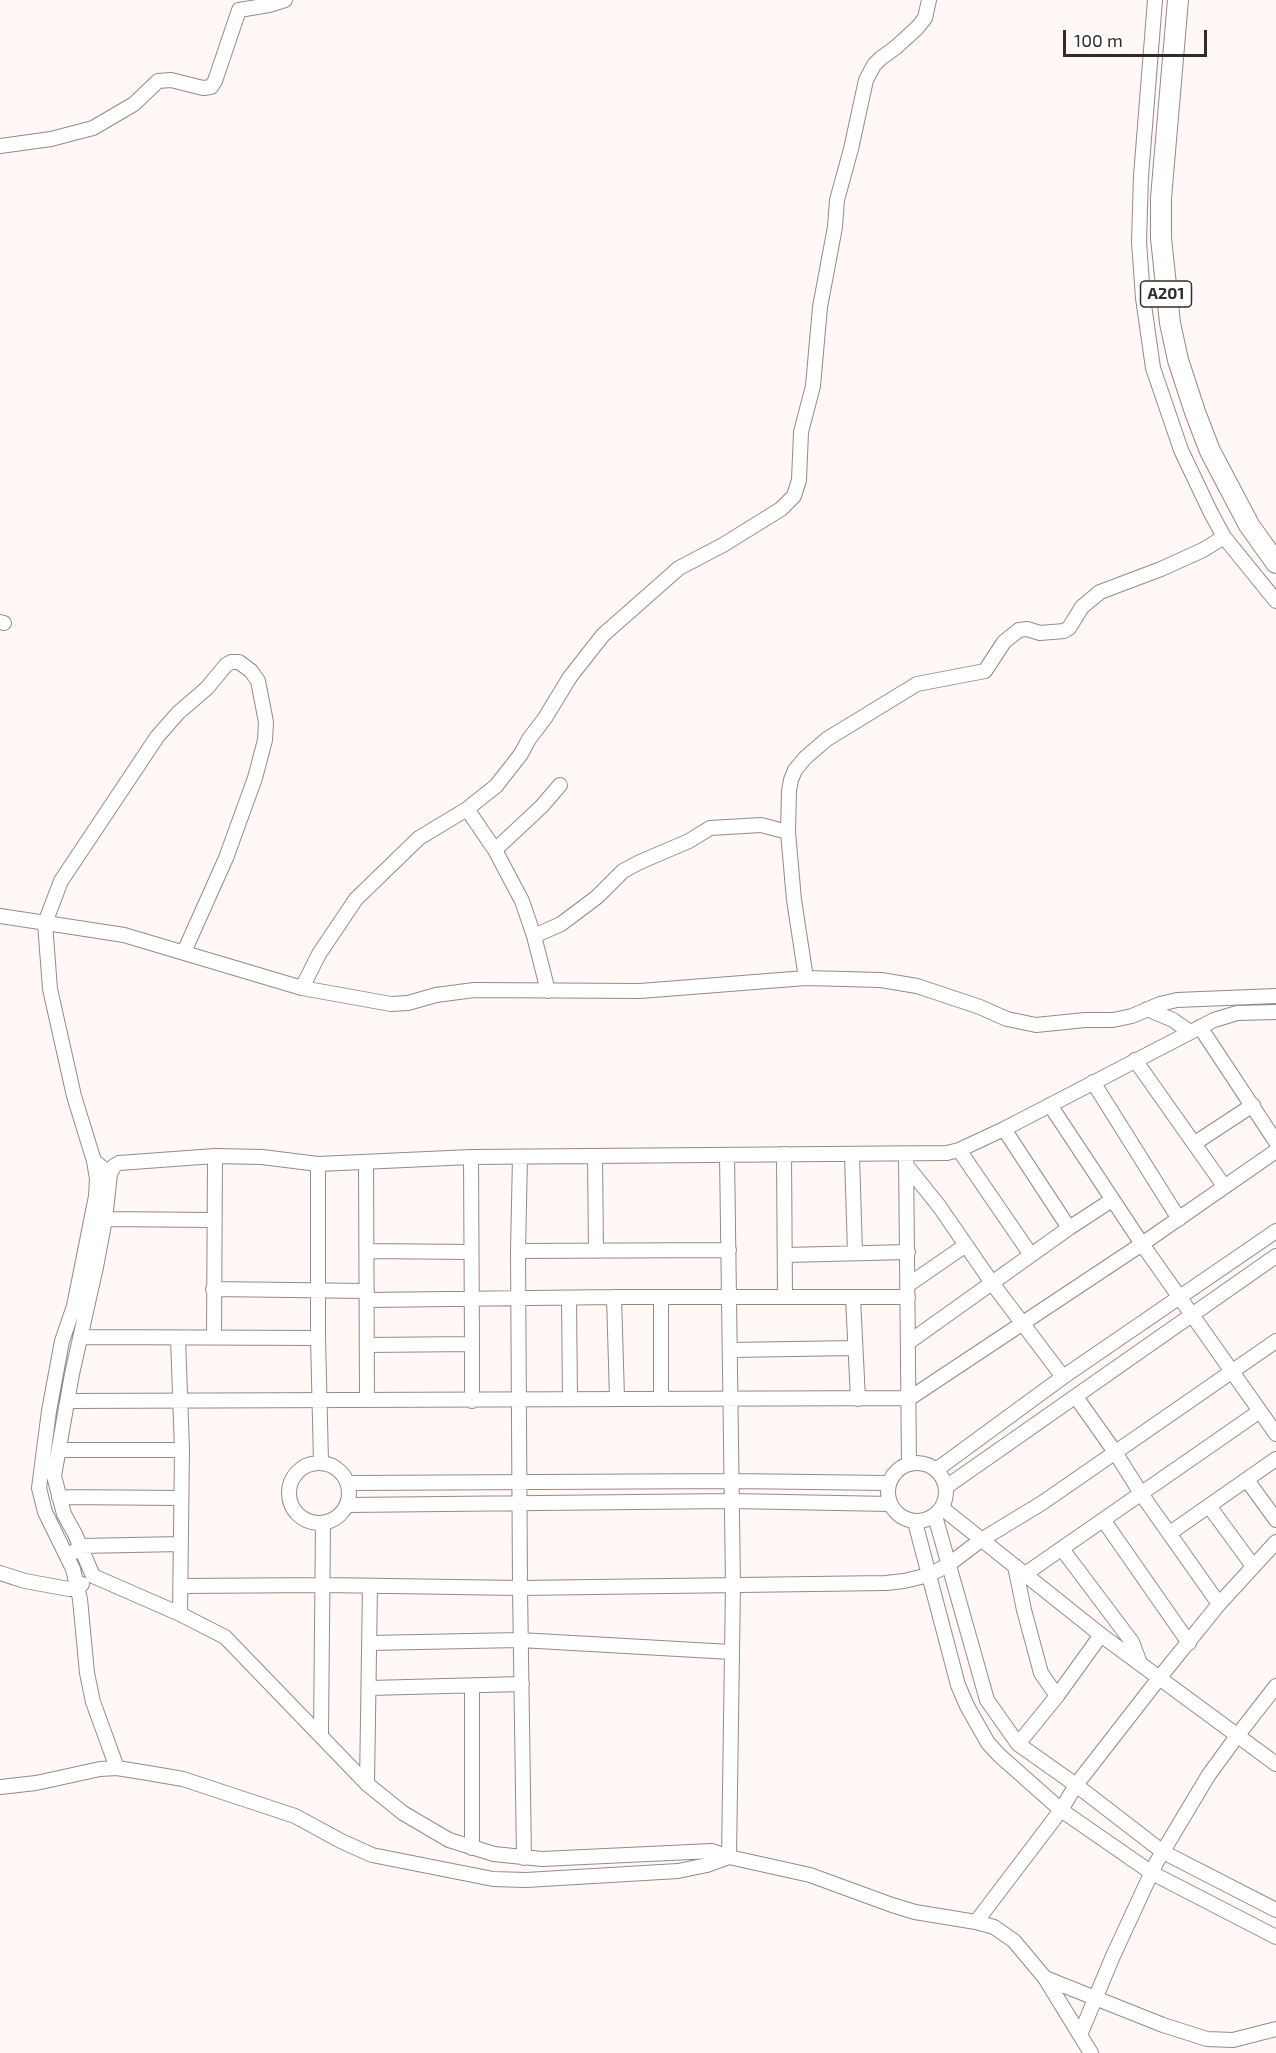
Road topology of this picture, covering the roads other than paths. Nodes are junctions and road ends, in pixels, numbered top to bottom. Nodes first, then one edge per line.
1 (285, 0) edge
2 (929, 0) edge
3 (1155, 0) edge
4 (1178, 0) edge
5 (0, 146) edge
6 (1224, 537) junction
7 (1276, 563) edge
8 (1276, 602) edge
9 (560, 785) dead end
10 (467, 809) junction
11 (788, 832) junction
12 (495, 850) junction
13 (0, 916) edge
14 (45, 923) junction
15 (534, 936) junction
16 (184, 952) junction
17 (806, 978) junction
18 (302, 988) junction
19 (548, 991) junction
20 (1276, 996) edge
21 (1147, 1009) junction
22 (1276, 1012) edge
23 (1195, 1030) junction
24 (1136, 1060) junction
25 (1093, 1082) junction
26 (1050, 1105) junction
27 (1253, 1105) junction
28 (1004, 1129) junction
29 (1276, 1142) edge
30 (1195, 1143) junction
31 (959, 1150) junction
32 (1276, 1151) edge
33 (784, 1154) junction
34 (728, 1155) junction
35 (852, 1155) junction
36 (215, 1156) junction
37 (471, 1156) junction
38 (596, 1156) junction
39 (520, 1157) junction
40 (906, 1160) junction
41 (94, 1161) junction
42 (366, 1162) junction
43 (318, 1164) junction
44 (110, 1174) junction
45 (1224, 1186) junction
46 (1112, 1200) junction
47 (105, 1219) junction
48 (1179, 1219) junction
49 (214, 1220) junction
50 (1069, 1228) junction
51 (1276, 1231) edge
52 (1143, 1244) junction
53 (966, 1245) junction
54 (596, 1250) junction
55 (729, 1250) junction
56 (367, 1251) junction
57 (518, 1251) junction
58 (470, 1252) junction
59 (908, 1252) junction
60 (855, 1253) junction
61 (786, 1255) junction
62 (1031, 1255) junction
63 (1276, 1256) edge
64 (992, 1283) junction
65 (213, 1289) junction
66 (320, 1291) junction
67 (908, 1291) junction
68 (367, 1296) junction
69 (615, 1297) junction
70 (785, 1297) junction
71 (471, 1298) junction
72 (519, 1298) junction
73 (569, 1298) junction
74 (662, 1298) junction
75 (731, 1298) junction
76 (853, 1298) junction
77 (1180, 1298) junction
78 (1192, 1314) junction
79 (1022, 1322) junction
80 (81, 1337) junction
81 (178, 1338) junction
82 (214, 1338) junction
83 (318, 1338) junction
84 (1276, 1341) edge
85 (909, 1342) junction
86 (367, 1344) junction
87 (472, 1344) junction
88 (855, 1348) junction
89 (730, 1350) junction
90 (1233, 1371) junction
91 (1063, 1377) junction
92 (1076, 1397) junction
93 (617, 1398) junction
94 (660, 1398) junction
95 (731, 1398) junction
96 (910, 1398) junction
97 (570, 1399) junction
98 (858, 1399) junction
99 (367, 1400) junction
100 (68, 1401) junction
101 (180, 1401) junction
102 (321, 1401) junction
103 (472, 1401) junction
104 (519, 1401) junction
105 (1260, 1411) junction
106 (1276, 1434) edge
107 (59, 1450) junction
108 (182, 1450) junction
109 (1115, 1452) junction
110 (1276, 1459) edge
111 (321, 1462) junction
112 (909, 1464) junction
113 (936, 1470) junction
114 (1247, 1480) junction
115 (519, 1481) junction
116 (732, 1481) junction
117 (348, 1483) junction
118 (889, 1483) junction
119 (946, 1487) junction
120 (1142, 1495) junction
121 (59, 1497) junction
122 (181, 1498) junction
123 (732, 1501) junction
124 (520, 1503) junction
125 (890, 1504) junction
126 (347, 1505) junction
127 (1209, 1506) junction
128 (938, 1512) junction
129 (1276, 1520) edge
130 (1104, 1521) junction
131 (915, 1522) junction
132 (323, 1524) junction
133 (1170, 1533) junction
134 (981, 1540) junction
135 (1276, 1542) edge
136 (181, 1544) junction
137 (80, 1546) junction
138 (1062, 1550) junction
139 (69, 1558) junction
140 (948, 1565) junction
141 (1253, 1566) junction
142 (1020, 1570) junction
143 (0, 1573) edge
144 (928, 1575) junction
145 (93, 1576) junction
146 (324, 1585) junction
147 (733, 1585) junction
148 (182, 1586) junction
149 (370, 1586) junction
150 (520, 1588) junction
151 (78, 1589) junction
152 (1220, 1604) junction
153 (180, 1614) junction
154 (1101, 1635) junction
155 (520, 1640) junction
156 (369, 1643) junction
157 (1189, 1643) junction
158 (731, 1652) junction
159 (1141, 1663) junction
160 (1160, 1677) junction
161 (522, 1684) junction
162 (472, 1686) junction
163 (1276, 1686) edge
164 (370, 1688) junction
165 (1057, 1696) junction
166 (321, 1734) junction
167 (1237, 1736) junction
168 (1018, 1744) junction
169 (1276, 1764) edge
170 (117, 1768) junction
171 (368, 1784) junction
172 (1076, 1785) junction
173 (0, 1787) edge
174 (1061, 1810) junction
175 (472, 1848) junction
176 (1162, 1852) junction
177 (729, 1857) junction
178 (524, 1858) junction
179 (1152, 1873) junction
180 (1276, 1910) edge
181 (976, 1922) junction
182 (1276, 1937) edge
183 (1045, 1978) junction
184 (1095, 1998) junction
185 (1276, 2029) edge
186 (1080, 2035) junction
187 (1091, 2053) edge

1 - 5 street
2 - 10 street
3 - 6 street
4 - 7 highway, A201
6 - 8 street
6 - 11 street
9 - 12 street
10 - 12 street
10 - 18 street
11 - 15 street
11 - 17 street
12 - 15 street
13 - 14 street
14 - 16 street
14 - 16 street
14 - 41 street
15 - 19 street
16 - 18 street
17 - 19 street
17 - 21 street
18 - 19 street
20 - 21 street
21 - 23 street
22 - 23 street
23 - 24 street
23 - 27 street
24 - 25 street
24 - 30 street
25 - 26 street
25 - 48 street
26 - 28 street
26 - 46 street
27 - 29 street
27 - 30 street
28 - 31 street
28 - 50 street
30 - 45 street
31 - 40 street
31 - 62 street
32 - 45 street
33 - 34 street
33 - 35 street
33 - 61 street
34 - 38 street
34 - 55 street
35 - 40 street
35 - 60 street
36 - 43 street
36 - 44 street
36 - 49 street
37 - 39 street
37 - 42 street
37 - 58 street
38 - 39 street
38 - 54 street
39 - 57 street
40 - 53 street
40 - 59 street
41 - 44 street
41 - 139 street
42 - 43 street
42 - 56 street
43 - 66 street
44 - 47 street
45 - 48 street
46 - 50 street
46 - 52 street
47 - 49 street
47 - 80 street
48 - 52 street
49 - 65 street
50 - 62 street
51 - 77 street
52 - 77 street
52 - 79 street
53 - 64 street
53 - 67 street
54 - 55 street
54 - 57 street
55 - 75 street
56 - 58 street
56 - 68 street
57 - 72 street
58 - 71 street
59 - 60 street
59 - 67 street
60 - 61 street
61 - 70 street
62 - 64 street
63 - 78 street
64 - 79 street
64 - 85 street
65 - 66 street
65 - 82 street
66 - 68 street
66 - 83 street
67 - 76 street
67 - 85 street
68 - 71 street
68 - 86 street
69 - 73 street
69 - 74 street
69 - 93 street
70 - 75 street
70 - 76 street
71 - 72 street
71 - 87 street
72 - 73 street
72 - 104 street
73 - 97 street
74 - 75 street
74 - 94 street
75 - 89 street
76 - 88 street
77 - 78 street
77 - 91 street
78 - 90 street
78 - 92 street
79 - 91 street
79 - 96 street
80 - 81 street
80 - 100 street
81 - 82 street
81 - 101 street
82 - 83 street
83 - 102 street
84 - 90 street
85 - 96 street
86 - 87 street
86 - 99 street
87 - 103 street
88 - 89 street
88 - 98 street
89 - 95 street
90 - 105 street
90 - 109 street
91 - 113 street
92 - 109 street
92 - 119 street
93 - 94 street
93 - 97 street
94 - 95 street
95 - 98 street
95 - 116 street
96 - 98 street
96 - 112 street
97 - 104 street
99 - 102 street
99 - 103 street
100 - 101 street
100 - 107 street
101 - 102 street
101 - 108 street
102 - 111 street
103 - 104 street
104 - 115 street
105 - 106 street
105 - 120 street
107 - 108 street
107 - 121 street
108 - 122 street
109 - 120 street
109 - 134 street
110 - 114 street
111 - 117 street
111 - 132 street
112 - 113 street
112 - 118 street
113 - 119 street
114 - 127 street
114 - 129 street
115 - 116 street
115 - 117 street
115 - 124 street
116 - 118 street
116 - 123 street
117 - 126 street
118 - 125 street
119 - 128 street
120 - 130 street
120 - 133 street
121 - 122 street
121 - 137 street
122 - 136 street
123 - 124 street
123 - 125 street
123 - 147 street
124 - 126 street
124 - 150 street
125 - 131 street
126 - 132 street
127 - 133 street
127 - 141 street
128 - 131 street
128 - 134 street
128 - 140 street
130 - 138 street
130 - 157 street
131 - 144 street
132 - 146 street
133 - 152 street
134 - 140 street
134 - 142 street
135 - 141 street
136 - 137 street
136 - 148 street
137 - 139 street
137 - 145 street
138 - 142 street
138 - 159 street
139 - 151 street
140 - 144 street
140 - 168 street
141 - 152 street
142 - 154 street
142 - 165 street
143 - 151 street
144 - 147 street
144 - 174 street
145 - 151 street
145 - 153 street
146 - 148 street
146 - 149 street
146 - 166 street
147 - 150 street
147 - 158 street
148 - 153 street
149 - 150 street
149 - 156 street
150 - 155 street
151 - 170 street
152 - 157 street
153 - 166 street
154 - 159 street
154 - 165 street
155 - 156 street
155 - 158 street
155 - 161 street
156 - 164 street
157 - 160 street
158 - 177 street
159 - 160 street
160 - 167 street
160 - 172 street
161 - 162 street
161 - 178 street
162 - 164 street
162 - 175 street
163 - 167 street
164 - 171 street
165 - 168 street
166 - 171 street
167 - 169 street
167 - 176 street
168 - 172 street
170 - 173 street
170 - 177 street
171 - 175 street
172 - 174 street
172 - 176 street
174 - 179 street
174 - 181 street
175 - 178 street
176 - 179 street
176 - 180 street
177 - 178 street
177 - 181 street
179 - 182 street
179 - 184 street
181 - 183 street
183 - 184 street
183 - 186 street
184 - 185 street
184 - 186 street
186 - 187 street

